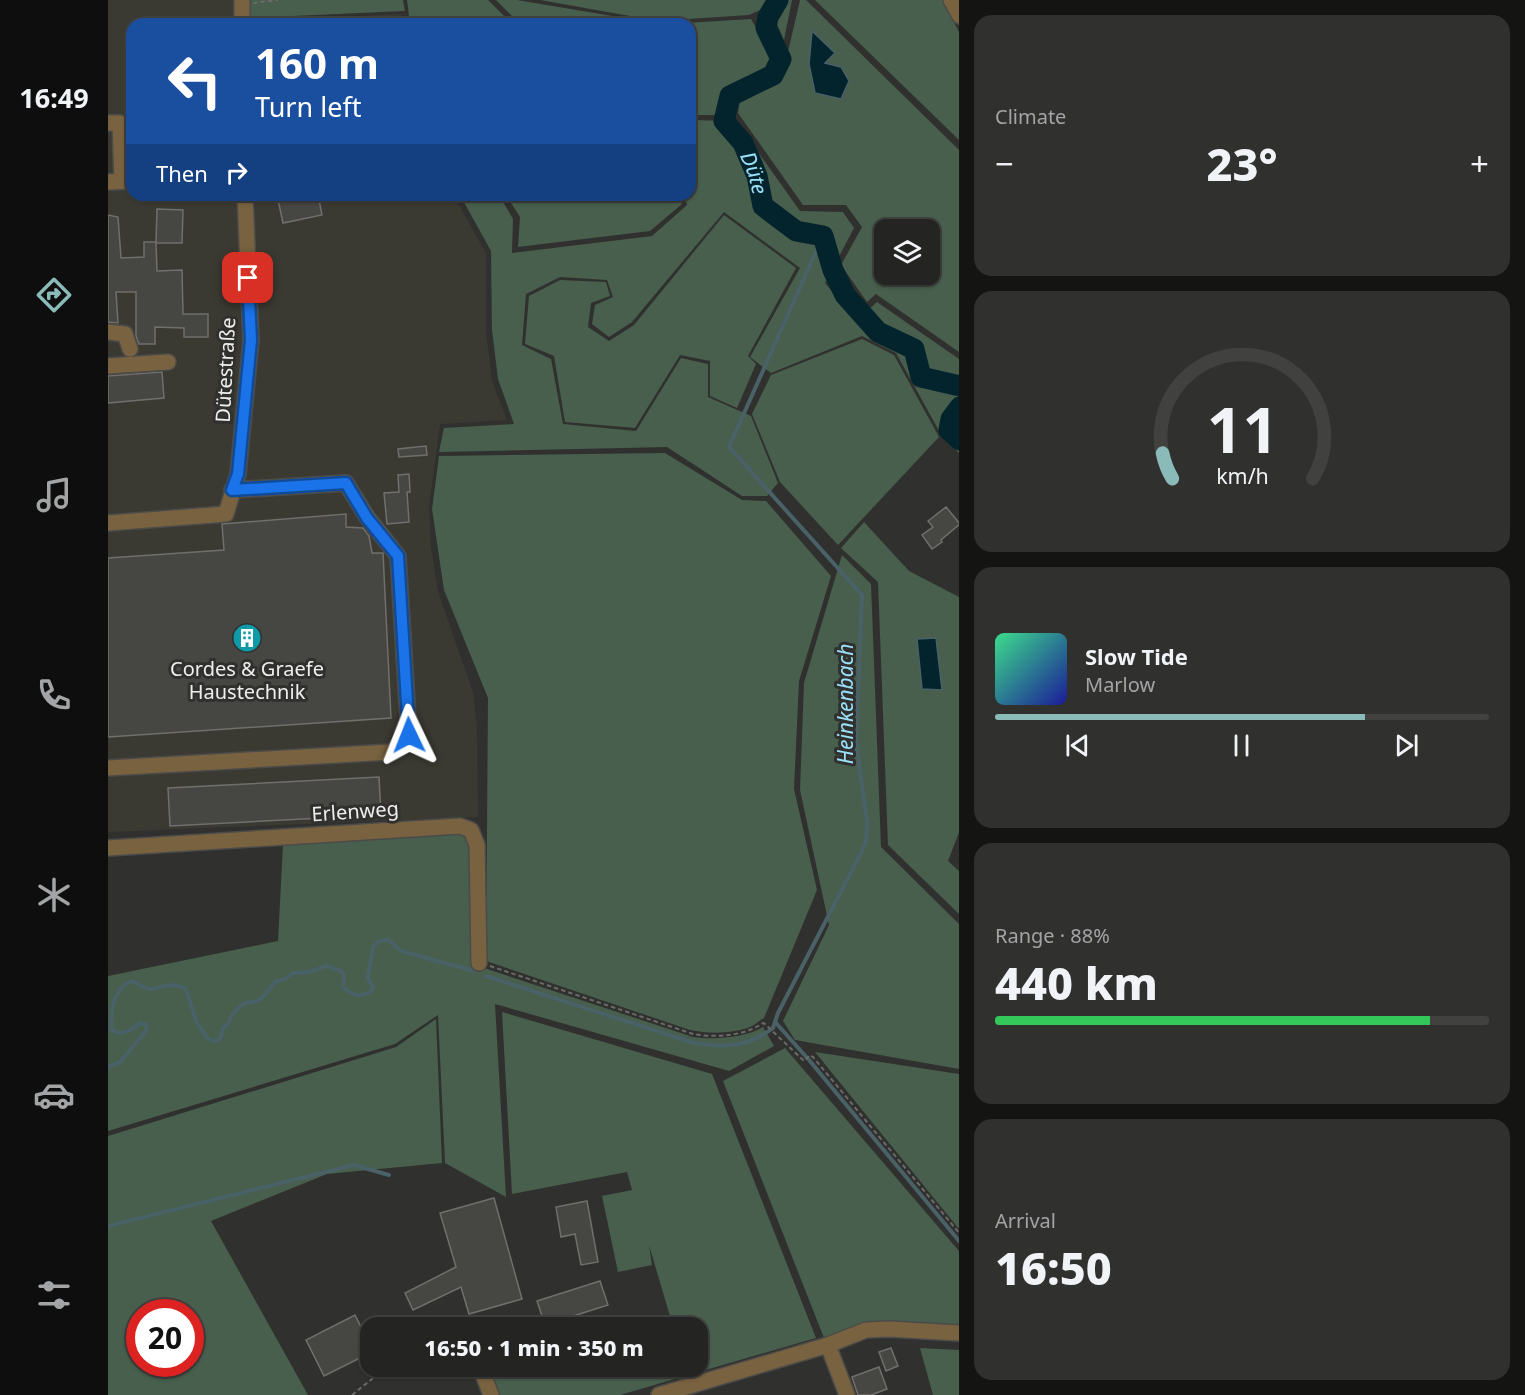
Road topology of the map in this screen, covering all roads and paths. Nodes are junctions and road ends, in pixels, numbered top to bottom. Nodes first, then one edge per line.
1 (278, 0) edge
2 (951, 0) edge
3 (242, 2) edge
4 (959, 14) edge
5 (242, 18) edge
6 (108, 123) edge
7 (120, 181) edge
8 (245, 201) edge
9 (108, 332) edge
10 (130, 349) dead end
11 (168, 362) dead end
12 (108, 366) edge
13 (232, 490) junction
14 (108, 523) edge
15 (108, 768) edge
16 (108, 848) edge
17 (479, 963) joint
18 (959, 1233) edge
19 (959, 1333) edge
20 (828, 1345) junction
21 (374, 1377) edge
22 (484, 1377) edge
23 (352, 1395) edge
24 (491, 1395) edge
25 (659, 1395) edge
26 (847, 1395) edge

1 - 3 path
2 - 4 street
3 - 5 street
6 - 7 street
8 - 13 street, Dütestraße
9 - 10 street
11 - 12 street
13 - 14 street, Dütestraße
13 - 15 street
16 - 17 street, Erlenweg
17 - 18 path
19 - 20 street
20 - 25 street
20 - 26 street
21 - 23 path
22 - 24 street

